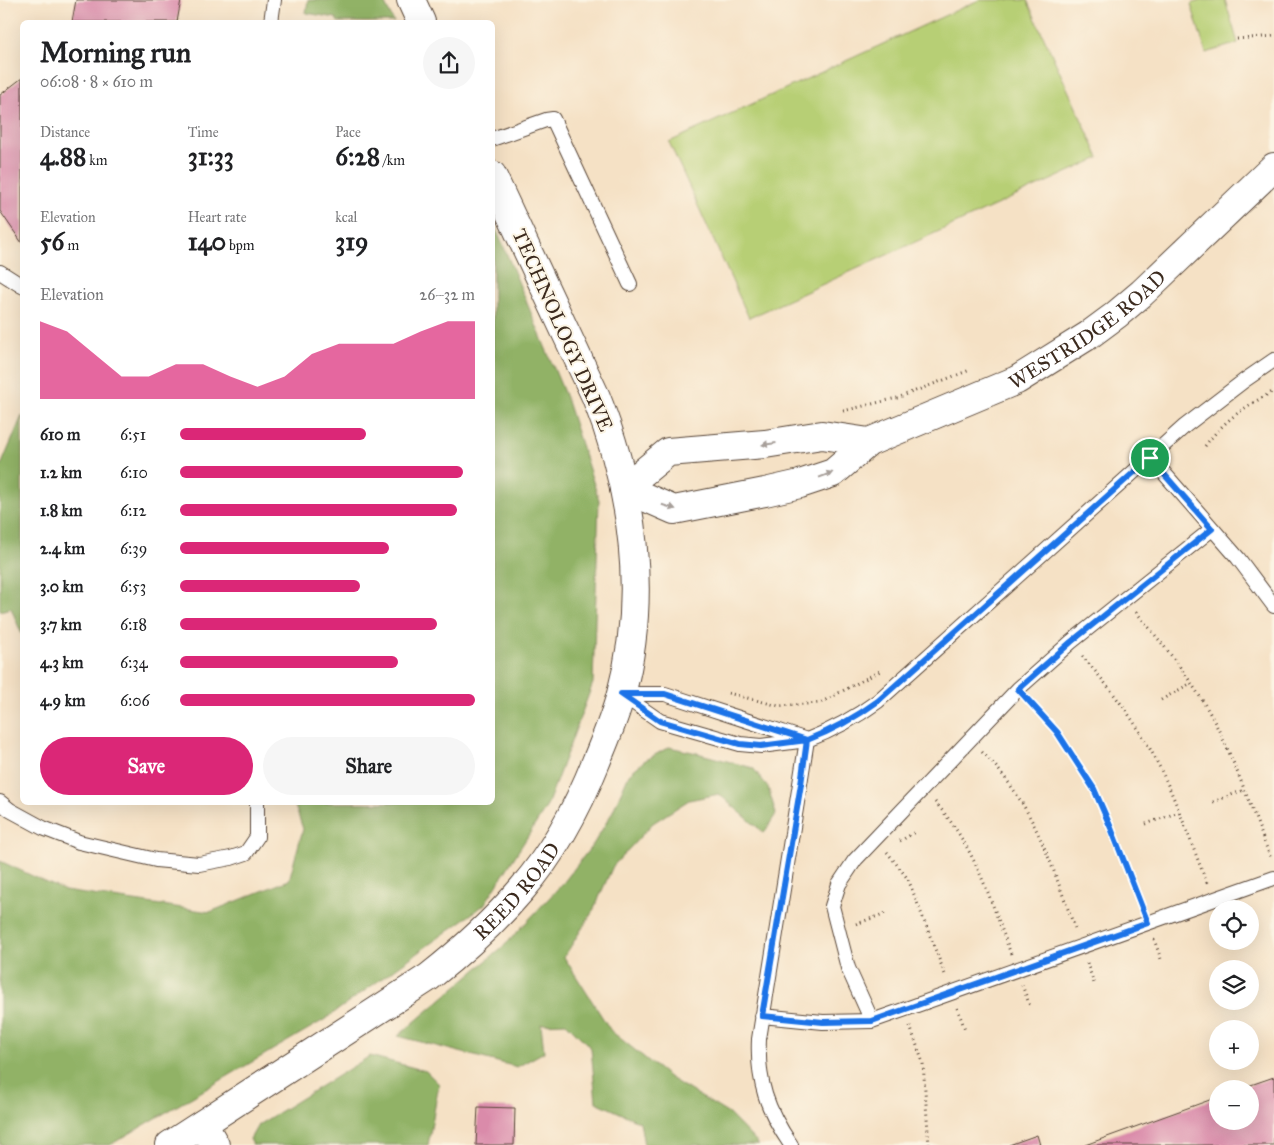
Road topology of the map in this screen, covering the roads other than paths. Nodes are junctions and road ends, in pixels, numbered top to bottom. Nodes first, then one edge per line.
1 (274, 0) edge
2 (410, 0) edge
3 (271, 20) edge
4 (420, 20) edge
5 (495, 138) edge
6 (1274, 167) edge
7 (495, 181) edge
8 (0, 272) edge
9 (630, 284) dead end
10 (20, 285) edge
11 (1274, 360) edge
12 (869, 442) junction
13 (1150, 458) junction
14 (624, 488) junction
15 (1212, 529) junction
16 (1274, 606) edge
17 (621, 694) junction
18 (807, 740) junction
19 (0, 802) edge
20 (257, 805) edge
21 (1274, 878) edge
22 (762, 1016) junction
23 (872, 1021) junction
24 (209, 1134) edge
25 (170, 1145) edge
26 (791, 1145) edge

1 - 3 lane
2 - 4 street
5 - 9 lane
6 - 12 street, WESTRIDGE ROAD
7 - 14 street, TECHNOLOGY DRIVE
8 - 10 lane
11 - 13 lane
12 -> 14 street
14 -> 12 street, WESTRIDGE ROAD
13 - 15 lane
13 - 18 lane
14 - 17 street, REED ROAD
15 - 16 lane
15 - 23 lane
17 - 18 lane
17 - 18 lane
17 - 24 street, REED ROAD
18 - 22 lane
19 - 20 lane
21 - 23 lane
22 - 23 lane
22 - 26 lane
24 - 25 street, REED ROAD

